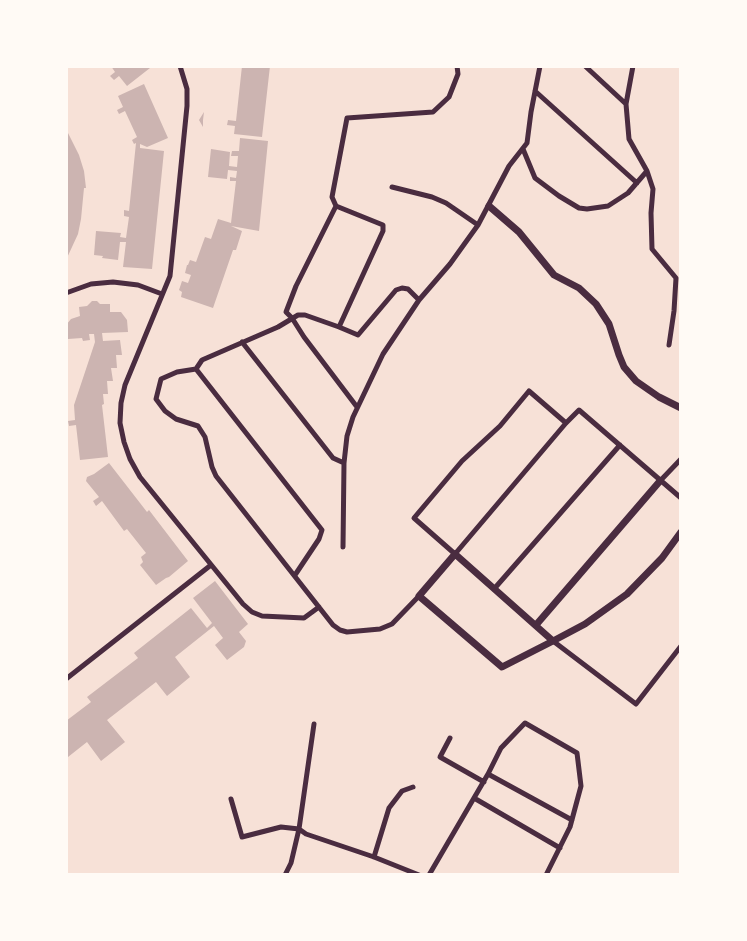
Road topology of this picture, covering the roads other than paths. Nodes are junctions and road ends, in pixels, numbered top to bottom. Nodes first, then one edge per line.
1 (180, 66) edge
2 (457, 66) edge
3 (540, 66) edge
4 (585, 66) edge
5 (633, 66) edge
6 (535, 91) junction
7 (626, 104) junction
8 (523, 149) junction
9 (647, 171) junction
10 (637, 183) junction
11 (392, 187) dead end
12 (336, 206) junction
13 (489, 206) junction
14 (478, 225) junction
15 (66, 293) edge
16 (162, 294) junction
17 (419, 300) junction
18 (292, 318) junction
19 (339, 326) junction
20 (242, 342) junction
21 (669, 345) dead end
22 (196, 369) junction
23 (358, 407) junction
24 (681, 408) edge
25 (566, 423) junction
26 (620, 445) junction
27 (681, 459) edge
28 (344, 463) junction
29 (660, 481) junction
30 (681, 498) edge
31 (681, 532) edge
32 (343, 547) dead end
33 (455, 554) junction
34 (211, 565) junction
35 (295, 574) junction
36 (494, 589) junction
37 (419, 596) junction
38 (319, 607) junction
39 (536, 625) junction
40 (553, 641) junction
41 (681, 646) edge
42 (66, 679) edge
43 (314, 724) dead end
44 (450, 738) dead end
45 (488, 774) junction
46 (484, 782) junction
47 (413, 786) dead end
48 (474, 798) junction
49 (231, 799) dead end
50 (572, 820) junction
51 (298, 829) junction
52 (560, 848) junction
53 (374, 857) junction
54 (548, 874) edge
55 (284, 875) edge
56 (419, 875) edge
57 (429, 875) edge

1 - 16 street
2 - 12 street
3 - 6 street
4 - 7 street
5 - 7 street
6 - 8 street
6 - 10 street
7 - 9 street
8 - 10 street
8 - 13 street
9 - 10 street
9 - 21 street
11 - 14 street
12 - 18 street
12 - 19 street
13 - 14 street
13 - 24 street
14 - 17 street
15 - 16 street
16 - 34 street
17 - 19 street
17 - 23 street
18 - 19 street
18 - 20 street
18 - 23 street
20 - 22 street
20 - 28 street
22 - 35 street
22 - 35 street
23 - 28 street
25 - 26 street
25 - 33 street
25 - 33 street
26 - 29 street
26 - 36 street
27 - 29 street
28 - 32 street
29 - 30 street
29 - 39 street
31 - 40 street
33 - 36 street
33 - 37 street
34 - 38 street
34 - 42 street
35 - 38 street
36 - 39 street
37 - 38 street
37 - 40 street
39 - 40 street
40 - 41 street
43 - 51 street
44 - 46 street
45 - 46 street
45 - 50 street
45 - 50 street
46 - 48 street
47 - 53 street
48 - 52 street
48 - 57 street
49 - 51 street
50 - 52 street
51 - 53 street
51 - 55 street
52 - 54 street
53 - 56 street

